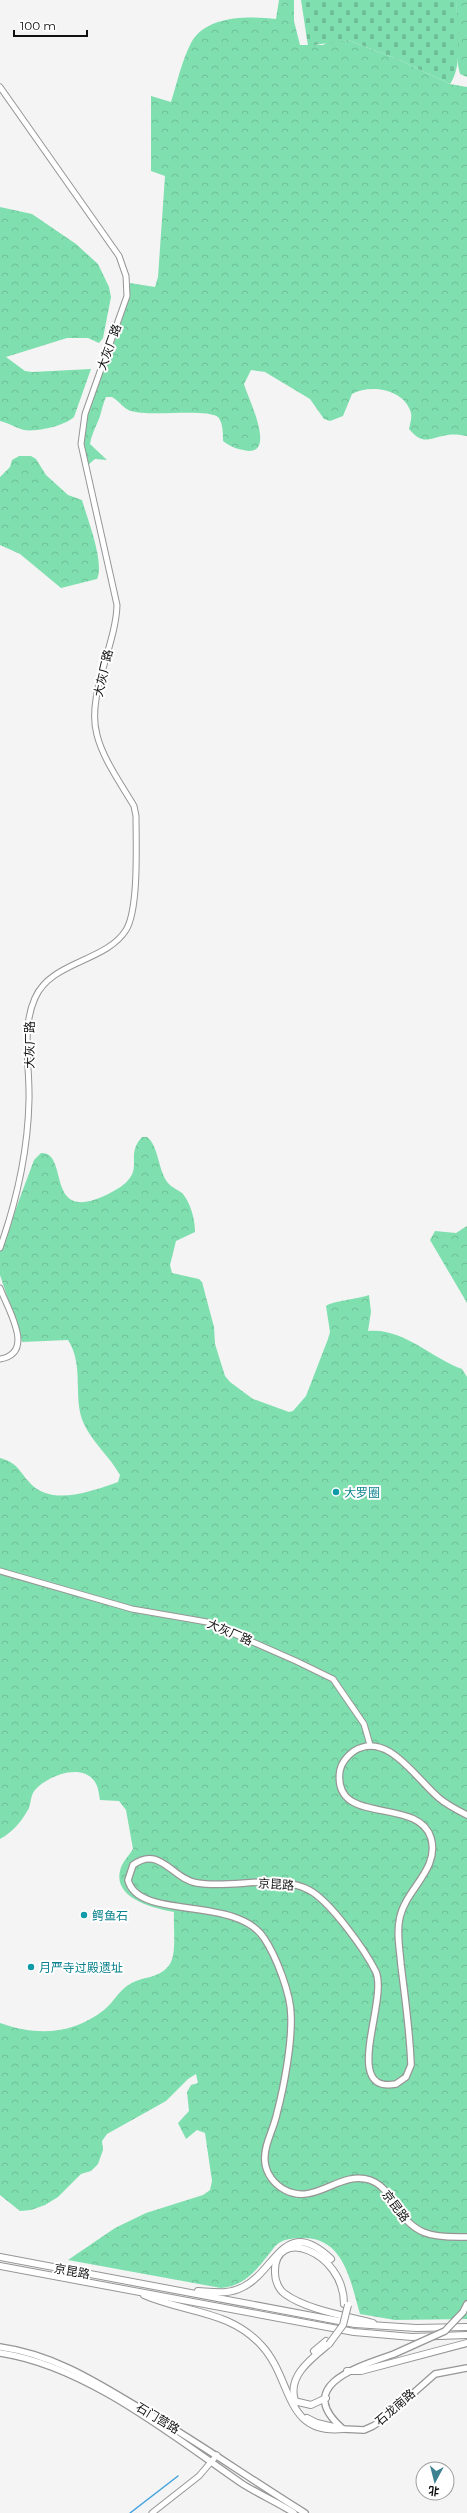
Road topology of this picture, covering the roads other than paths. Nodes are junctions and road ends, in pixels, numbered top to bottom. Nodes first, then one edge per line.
1 (0, 87) edge
2 (0, 1248) edge
3 (0, 1288) edge
4 (0, 1359) edge
5 (0, 1571) edge
6 (370, 1745) junction
7 (467, 1815) edge
8 (467, 2237) edge
9 (0, 2257) edge
10 (0, 2266) edge
11 (133, 2290) junction
12 (181, 2291) junction
13 (346, 2304) junction
14 (467, 2304) edge
15 (388, 2327) junction
16 (467, 2327) edge
17 (467, 2335) edge
18 (467, 2343) edge
19 (0, 2346) edge
20 (0, 2353) edge
21 (467, 2368) edge
22 (347, 2371) junction
23 (326, 2398) junction
24 (292, 2400) junction
25 (343, 2429) junction
26 (217, 2455) junction
27 (211, 2461) junction
28 (152, 2513) edge
29 (294, 2513) edge
30 (305, 2513) edge

1 - 2 street, 大灰厂路
3 - 4 street
5 - 6 street, 大灰厂路
6 - 7 main road
6 - 8 main road, 京昆路
9 - 12 highway, 京昆路
10 - 11 highway, 京昆路
11 - 17 highway, 京昆路
11 - 24 highway
12 - 13 highway
12 - 15 highway, 京昆路
13 - 15 highway
13 - 24 highway, bridge
14 - 22 main road, bridge
15 - 16 highway, 京昆路
18 - 22 highway
19 - 26 main road, 石门营路
20 - 27 main road, 石门营路
21 - 25 main road, 石龙南路
22 - 23 main road
23 - 24 highway
23 - 25 main road
24 - 25 highway
26 - 27 street
26 - 30 main road, 石门营路
27 - 28 street
27 - 29 main road, 石门营路

